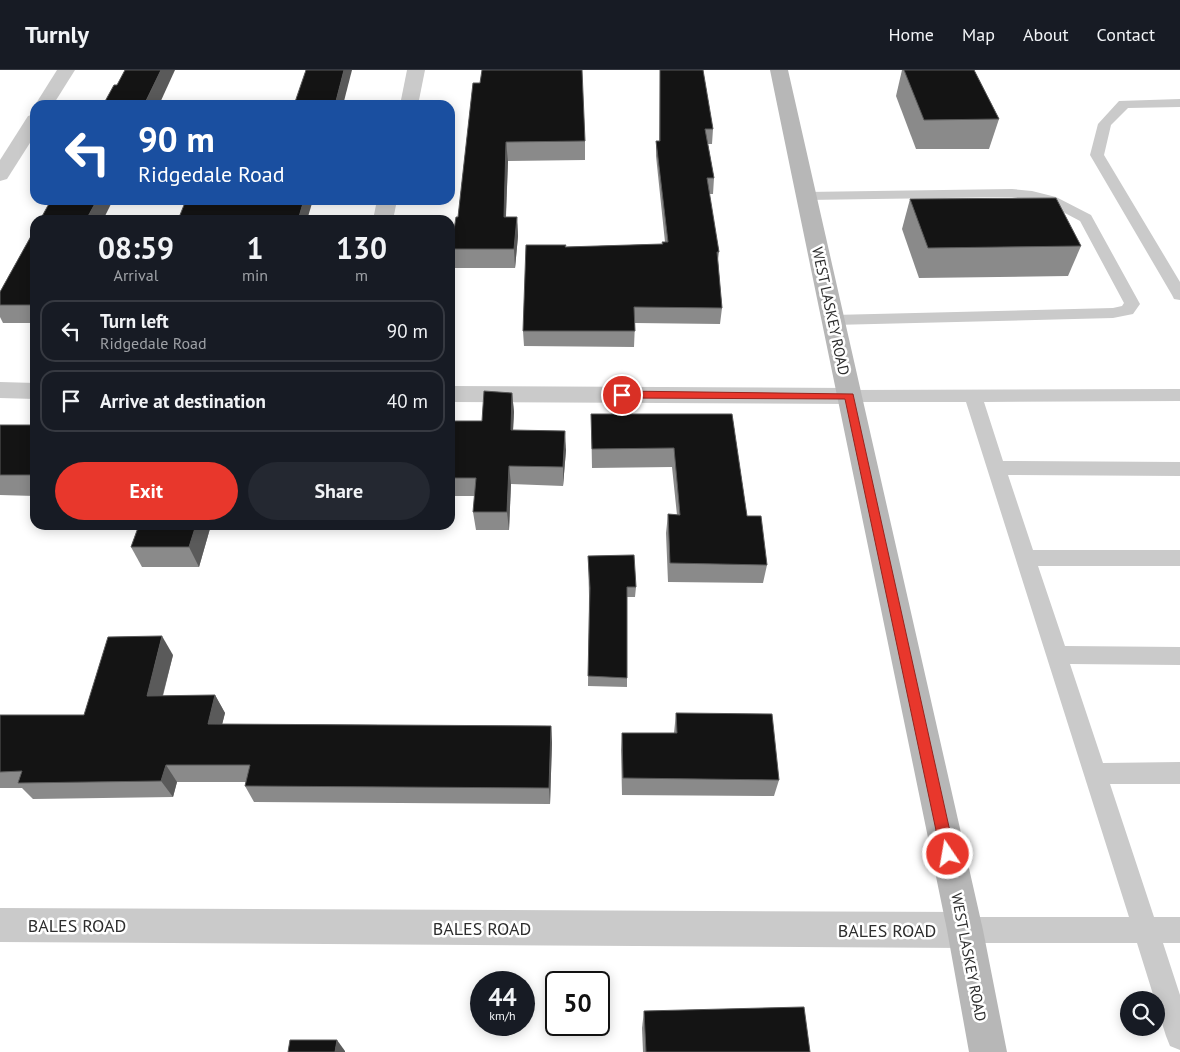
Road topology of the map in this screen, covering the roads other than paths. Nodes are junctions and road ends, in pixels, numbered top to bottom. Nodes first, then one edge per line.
1 (66, 70) edge
2 (416, 70) edge
3 (779, 70) edge
4 (47, 100) edge
5 (410, 100) edge
6 (1180, 103) edge
7 (30, 128) edge
8 (0, 175) edge
9 (806, 196) junction
10 (1180, 295) edge
11 (833, 320) junction
12 (0, 390) edge
13 (30, 391) edge
14 (455, 394) edge
15 (1180, 395) edge
16 (850, 396) junction
17 (973, 396) junction
18 (997, 468) junction
19 (1180, 469) edge
20 (1026, 558) junction
21 (1180, 558) edge
22 (1057, 656) junction
23 (1180, 656) edge
24 (1180, 773) edge
25 (1096, 774) junction
26 (0, 925) edge
27 (965, 930) junction
28 (1147, 930) junction
29 (1180, 930) edge
30 (1180, 1036) edge
31 (988, 1052) edge

1 - 4 street
2 - 5 street
3 - 9 main road, WEST LASKEY ROAD
6 - 10 lane
7 - 8 street
9 - 11 main road, WEST LASKEY ROAD
9 - 11 lane
11 - 16 main road, WEST LASKEY ROAD
12 - 13 street
14 - 16 street
15 - 17 lane
16 - 17 lane
16 - 27 main road, WEST LASKEY ROAD
17 - 18 lane
18 - 19 lane
18 - 20 lane
20 - 21 lane
20 - 22 lane
22 - 23 lane
22 - 25 lane
24 - 25 lane
25 - 28 lane
26 - 27 street, BALES ROAD
27 - 28 lane
27 - 31 main road, WEST LASKEY ROAD
28 - 29 lane
28 - 30 lane

